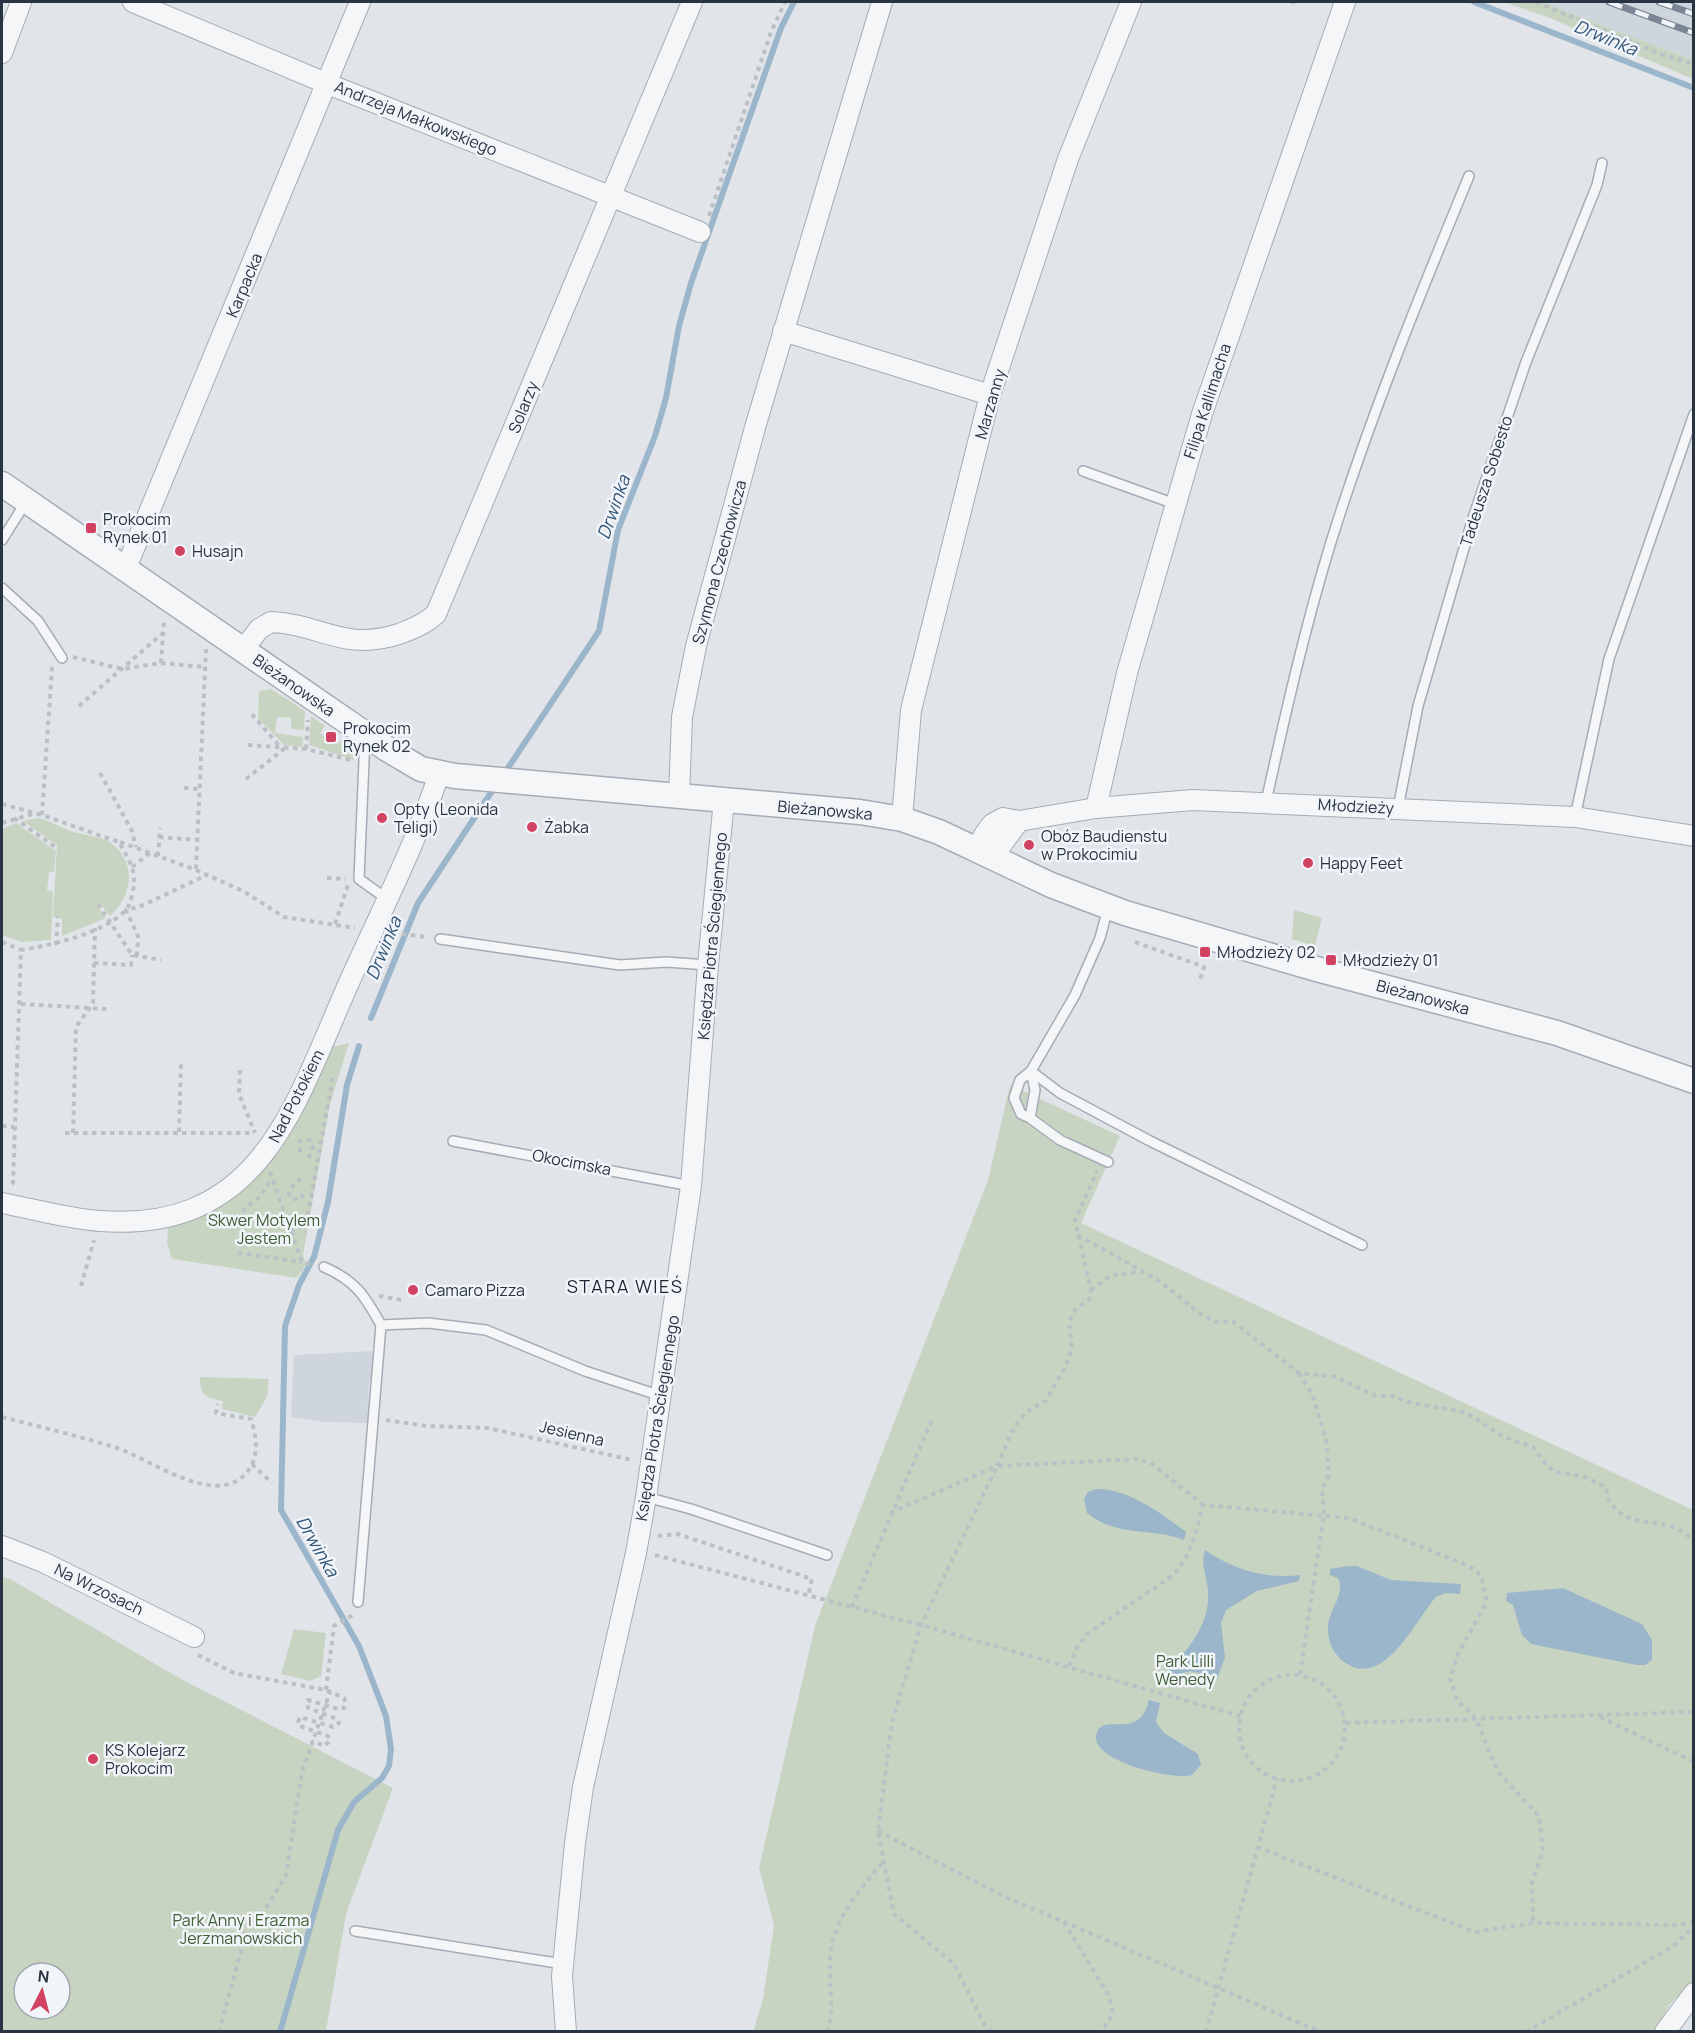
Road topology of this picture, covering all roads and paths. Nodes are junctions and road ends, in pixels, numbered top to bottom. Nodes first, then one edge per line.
1 (21, 2) edge
2 (133, 2) edge
3 (360, 2) edge
4 (692, 2) edge
5 (785, 2) edge
6 (882, 2) edge
7 (1131, 2) edge
8 (1345, 2) edge
9 (1536, 2) edge
10 (2, 53) edge
11 (1694, 64) edge
12 (328, 84) junction
13 (1602, 163) dead end
14 (1469, 176) dead end
15 (610, 196) junction
16 (700, 232) joint
17 (783, 331) junction
18 (990, 395) junction
19 (1694, 414) edge
20 (1083, 471) dead end
21 (2, 484) edge
22 (27, 501) junction
23 (1175, 504) junction
24 (2, 540) edge
25 (126, 568) junction
26 (2, 588) edge
27 (165, 611) dead end
28 (163, 633) junction
29 (206, 639) dead end
30 (243, 650) junction
31 (58, 652) junction
32 (161, 663) junction
33 (204, 667) junction
34 (122, 669) junction
35 (79, 706) dead end
36 (249, 711) dead end
37 (309, 712) dead end
38 (366, 735) junction
39 (248, 745) dead end
40 (283, 748) junction
41 (306, 749) junction
42 (363, 764) junction
43 (100, 773) dead end
44 (438, 774) junction
45 (246, 779) dead end
46 (184, 788) dead end
47 (199, 789) junction
48 (679, 796) junction
49 (724, 800) junction
50 (1266, 802) junction
51 (2, 804) edge
52 (1096, 808) junction
53 (1398, 808) junction
54 (33, 814) junction
55 (42, 815) junction
56 (14, 818) junction
57 (1575, 818) junction
58 (902, 819) junction
59 (2, 823) edge
60 (160, 828) dead end
61 (1694, 836) edge
62 (159, 837) junction
63 (197, 840) junction
64 (119, 842) junction
65 (57, 848) dead end
66 (136, 848) junction
67 (150, 853) junction
68 (985, 854) junction
69 (158, 856) junction
70 (132, 867) junction
71 (196, 870) junction
72 (207, 875) junction
73 (327, 878) dead end
74 (387, 899) junction
75 (98, 904) dead end
76 (1108, 907) junction
77 (126, 910) junction
78 (58, 917) dead end
79 (111, 921) junction
80 (335, 924) junction
81 (95, 928) junction
82 (372, 930) junction
83 (440, 939) joint
84 (2, 942) edge
85 (1135, 942) dead end
86 (56, 945) junction
87 (21, 950) junction
88 (135, 956) junction
89 (161, 960) dead end
90 (94, 963) junction
91 (708, 965) junction
92 (1199, 983) dead end
93 (21, 1004) junction
94 (89, 1008) junction
95 (107, 1009) dead end
96 (181, 1062) dead end
97 (332, 1066) dead end
98 (240, 1070) dead end
99 (1031, 1071) junction
100 (1694, 1081) edge
101 (1030, 1118) junction
102 (2, 1126) edge
103 (14, 1127) junction
104 (74, 1132) junction
105 (180, 1132) junction
106 (65, 1133) dead end
107 (453, 1141) dead end
108 (300, 1152) dead end
109 (308, 1159) dead end
110 (1105, 1161) joint
111 (268, 1165) dead end
112 (272, 1178) junction
113 (301, 1179) dead end
114 (691, 1186) junction
115 (301, 1191) dead end
116 (289, 1194) junction
117 (5, 1195) edge
118 (279, 1197) junction
119 (239, 1220) dead end
120 (290, 1231) junction
121 (1078, 1235) junction
122 (95, 1236) dead end
123 (1362, 1245) dead end
124 (238, 1253) dead end
125 (324, 1267) dead end
126 (1140, 1272) junction
127 (81, 1286) dead end
128 (1091, 1290) junction
129 (377, 1296) dead end
130 (402, 1300) dead end
131 (381, 1325) junction
132 (1299, 1373) junction
133 (661, 1396) junction
134 (218, 1404) dead end
135 (2, 1417) edge
136 (933, 1417) dead end
137 (374, 1418) junction
138 (252, 1464) junction
139 (650, 1464) junction
140 (997, 1466) junction
141 (272, 1483) dead end
142 (646, 1497) junction
143 (1203, 1505) junction
144 (890, 1513) junction
145 (1324, 1514) junction
146 (655, 1536) dead end
147 (1694, 1542) edge
148 (2, 1546) edge
149 (636, 1553) junction
150 (827, 1555) dead end
151 (807, 1596) junction
152 (358, 1602) dead end
153 (852, 1607) junction
154 (357, 1613) dead end
155 (921, 1625) junction
156 (194, 1637) joint
157 (1069, 1666) junction
158 (1300, 1674) junction
159 (328, 1691) junction
160 (325, 1705) junction
161 (1694, 1712) edge
162 (322, 1713) junction
163 (1240, 1716) junction
164 (1598, 1717) junction
165 (1476, 1719) junction
166 (319, 1722) junction
167 (1346, 1723) junction
168 (315, 1732) junction
169 (312, 1741) junction
170 (1694, 1762) edge
171 (1277, 1779) junction
172 (878, 1831) junction
173 (1257, 1847) junction
174 (883, 1863) junction
175 (1064, 1922) junction
176 (1694, 1922) edge
177 (1533, 1923) junction
178 (1694, 1927) edge
179 (356, 1931) dead end
180 (563, 1964) junction
181 (1218, 1986) junction
182 (1694, 1993) edge
183 (219, 2031) edge
184 (566, 2031) edge
185 (828, 2031) edge
186 (834, 2031) edge
187 (992, 2031) edge
188 (1102, 2031) edge
189 (1206, 2031) edge
190 (1321, 2031) edge
191 (1526, 2031) edge
192 (1665, 2031) edge

1 - 10 street
2 - 12 street, Andrzeja Małkowskiego
3 - 12 street, Karpacka
4 - 15 street, Solarzy
5 - 16 path
6 - 17 street, Szymona Czechowicza
7 - 18 street, Marzanny
8 - 23 street, Filipa Kallimacha
9 - 11 path
12 - 15 street, Andrzeja Małkowskiego
12 - 25 street, Karpacka
13 - 53 lane, Tadeusza Sobesto
14 - 50 lane
15 - 16 street, Andrzeja Małkowskiego
15 - 30 street, Solarzy
17 - 18 street
17 - 48 street, Szymona Czechowicza
18 - 58 street, Marzanny
19 - 57 lane
20 - 23 lane
21 - 22 street, Bieżanowska
22 - 24 lane
22 - 25 street, Bieżanowska
23 - 52 street, Filipa Kallimacha
25 - 30 street, Bieżanowska
26 - 31 lane
27 - 28 path
28 - 32 path
28 - 34 path
29 - 33 path
30 - 38 street, Bieżanowska
31 - 34 path
31 - 55 path
32 - 33 path
32 - 34 path
33 - 47 path
34 - 35 path
36 - 40 path
37 - 41 path
38 - 42 lane
38 - 44 street, Bieżanowska
39 - 40 path
40 - 41 path
40 - 45 path
41 - 42 path
42 - 74 lane
43 - 66 path
44 - 48 street, Bieżanowska
44 - 74 street, Nad Potokiem
46 - 47 path
47 - 63 path
48 - 49 street, Bieżanowska
49 - 58 street, Bieżanowska
49 - 91 street, Księdza Piotra Ściegiennego
50 - 52 street, Młodzieży
50 - 53 street, Młodzieży
51 - 54 path
52 - 68 street, Młodzieży
53 - 57 street, Młodzieży
54 - 55 path
54 - 56 path
55 - 64 path
56 - 59 path
56 - 65 path
57 - 61 street, Młodzieży
58 - 68 street, Bieżanowska
60 - 62 path
62 - 63 path
62 - 69 path
63 - 71 path
64 - 66 path
64 - 70 path
66 - 67 path
67 - 69 path
67 - 70 path
68 - 76 street, Bieżanowska
69 - 71 path
70 - 77 path
71 - 72 path
72 - 77 path
72 - 80 path
73 - 80 path
74 - 82 street, Nad Potokiem
75 - 79 path
76 - 99 lane
76 - 100 street, Bieżanowska
77 - 79 path
77 - 88 path
78 - 86 path
79 - 81 path
79 - 88 path
80 - 82 path
81 - 86 path
81 - 90 path
82 - 83 path
82 - 117 street, Nad Potokiem
83 - 91 lane
84 - 87 path
85 - 92 path
86 - 87 path
87 - 93 path
88 - 89 path
88 - 90 path
90 - 94 path
91 - 114 street, Księdza Piotra Ściegiennego
93 - 94 path
93 - 103 path
94 - 95 path
94 - 104 path
96 - 105 path
97 - 120 path
98 - 105 path
99 - 101 lane
99 - 101 lane
99 - 123 lane
101 - 110 lane
102 - 103 path
103 - 117 path
104 - 105 path
104 - 106 path
107 - 114 lane, Okocimska
108 - 109 path
110 - 121 path
111 - 112 path
112 - 118 path
112 - 119 path
113 - 116 path
114 - 133 street, Księdza Piotra Ściegiennego
115 - 116 path
116 - 118 path
118 - 120 path
120 - 124 path
121 - 126 path
121 - 128 path
122 - 127 path
125 - 131 lane
126 - 128 path
126 - 132 path
128 - 140 path
129 - 130 path
131 - 133 lane
131 - 137 lane
132 - 145 path
132 - 147 path
133 - 139 street, Księdza Piotra Ściegiennego
134 - 138 path
135 - 138 path
136 - 144 path
137 - 139 path, Jesienna
137 - 152 lane
138 - 141 path
139 - 142 street, Księdza Piotra Ściegiennego
140 - 143 path
140 - 144 path
140 - 155 path
142 - 149 street, Księdza Piotra Ściegiennego
142 - 150 lane
143 - 145 path
143 - 157 path
144 - 153 path
145 - 158 path
145 - 165 path
146 - 151 path
148 - 156 street, Na Wrzosach
149 - 151 path
149 - 180 street, Księdza Piotra Ściegiennego
151 - 153 path
153 - 155 path
154 - 159 path
155 - 157 path
155 - 172 path
156 - 159 path
157 - 163 path
158 - 163 path
158 - 167 path
159 - 160 path
159 - 160 path
160 - 162 path
160 - 162 path
161 - 164 path
162 - 166 path
162 - 166 path
163 - 171 path
164 - 165 path
164 - 170 path
165 - 167 path
165 - 177 path
166 - 168 path
166 - 168 path
167 - 171 path
168 - 169 path
168 - 169 path
169 - 183 path
171 - 173 path
172 - 174 path
172 - 175 path
173 - 177 path
173 - 181 path
174 - 185 path
174 - 187 path
175 - 181 path
175 - 188 path
176 - 177 path
178 - 191 path
179 - 180 lane
180 - 184 street, Księdza Piotra Ściegiennego
181 - 189 path
181 - 190 path
182 - 192 street
185 - 186 path

